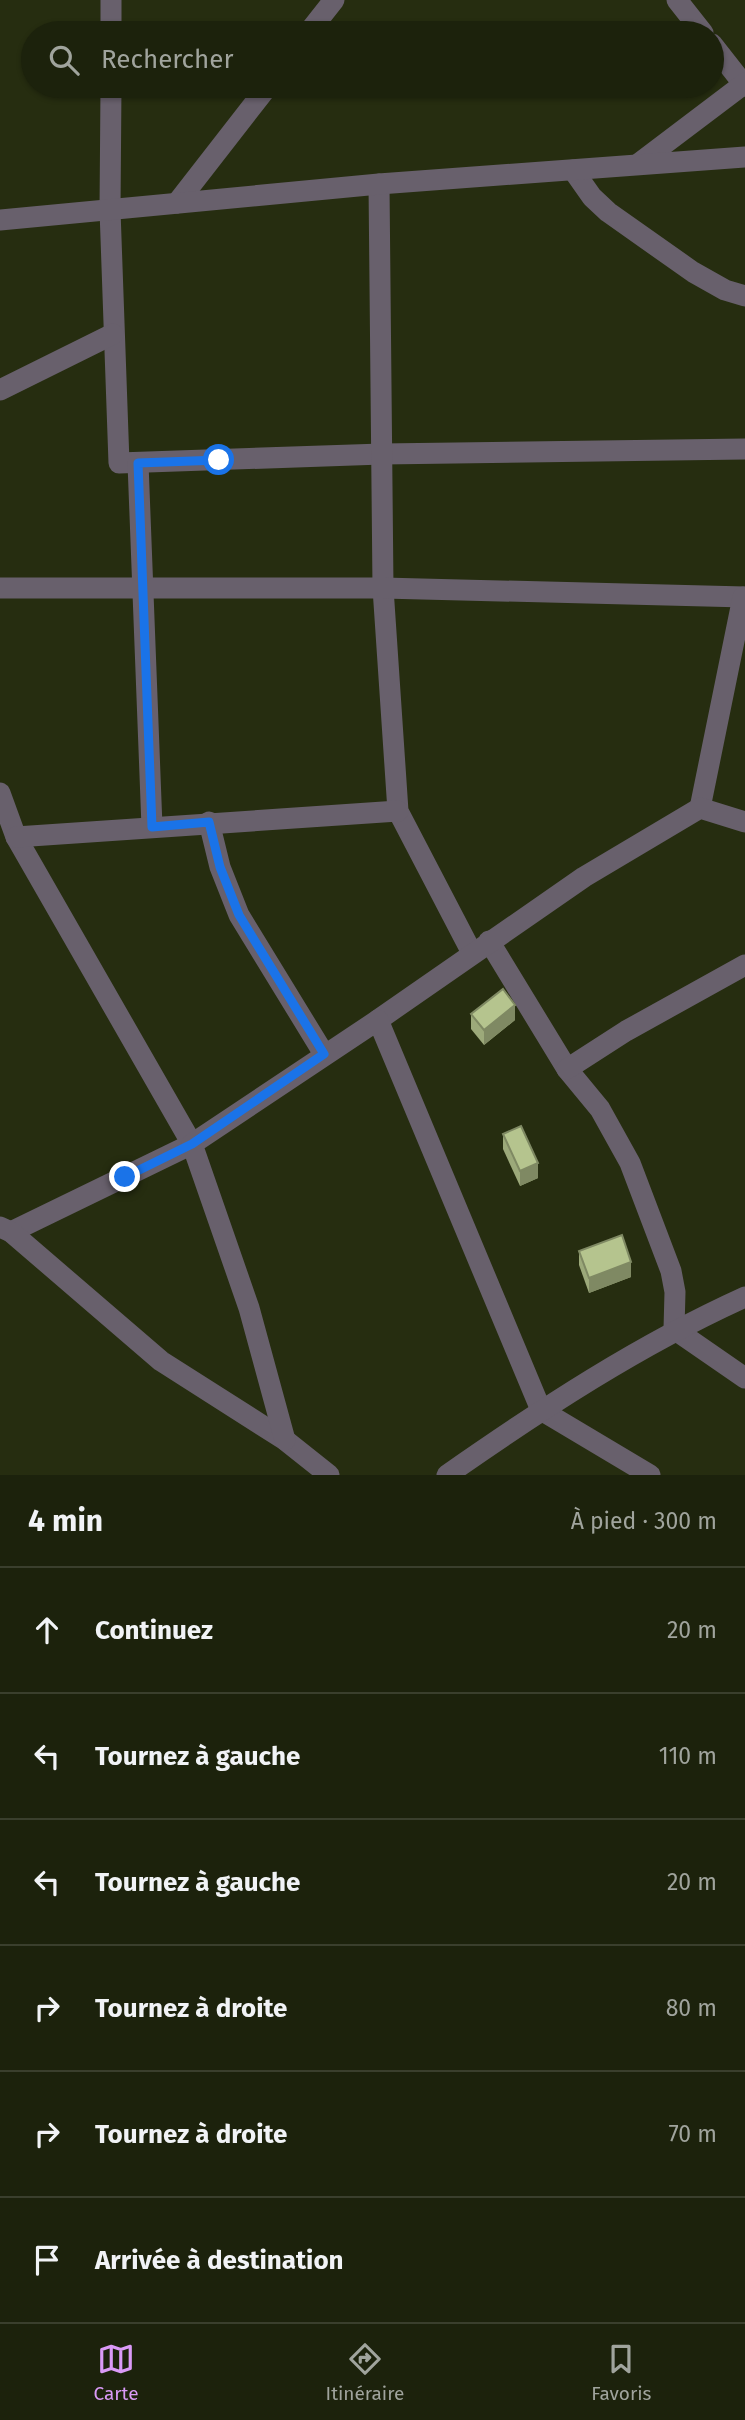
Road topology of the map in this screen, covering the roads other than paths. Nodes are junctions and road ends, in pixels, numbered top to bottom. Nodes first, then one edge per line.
1 (111, 0) edge
2 (334, 0) edge
3 (677, 0) edge
4 (111, 21) edge
5 (317, 21) edge
6 (694, 21) edge
7 (724, 59) edge
8 (744, 84) edge
9 (111, 98) edge
10 (259, 98) edge
11 (745, 157) edge
12 (638, 164) junction
13 (573, 170) junction
14 (379, 184) junction
15 (177, 204) junction
16 (110, 210) junction
17 (0, 220) edge
18 (745, 296) edge
19 (113, 334) junction
20 (0, 390) edge
21 (745, 449) edge
22 (382, 454) junction
23 (138, 463) junction
24 (0, 588) edge
25 (143, 588) junction
26 (383, 588) junction
27 (744, 597) edge
28 (0, 793) edge
29 (700, 808) junction
30 (398, 811) junction
31 (209, 822) junction
32 (745, 822) edge
33 (152, 827) junction
34 (16, 836) junction
35 (481, 947) junction
36 (745, 965) edge
37 (378, 1020) junction
38 (324, 1054) junction
39 (567, 1069) junction
40 (192, 1144) junction
41 (6, 1229) edge
42 (745, 1297) edge
43 (674, 1329) junction
44 (745, 1378) edge
45 (541, 1410) junction
46 (285, 1440) junction
47 (329, 1475) edge
48 (447, 1475) edge
49 (650, 1475) edge

1 - 4 street
2 - 5 street
3 - 6 street
7 - 8 street
8 - 12 street
9 - 16 street
10 - 15 street
11 - 12 street
12 - 13 street
13 - 14 street
13 - 18 street
14 - 15 street
14 - 22 street
15 - 16 street
16 - 17 street
16 - 19 street
19 - 20 street
19 - 23 street
21 - 22 street
22 - 23 street
22 - 26 street
23 - 25 street
24 - 25 street
25 - 26 street
25 - 33 street
26 - 27 street
26 - 30 street
27 - 29 street
28 - 34 street
29 - 32 street
29 - 35 street
30 - 31 street
30 - 35 street
31 - 33 street
31 - 38 street
33 - 34 street
34 - 40 street
35 - 37 street
35 - 39 street
36 - 39 street
37 - 38 street
37 - 45 street
38 - 40 street
39 - 43 street
40 - 41 street
40 - 46 street
41 - 46 street
42 - 43 street
43 - 44 street
43 - 45 street
45 - 48 street
45 - 49 street
46 - 47 street

